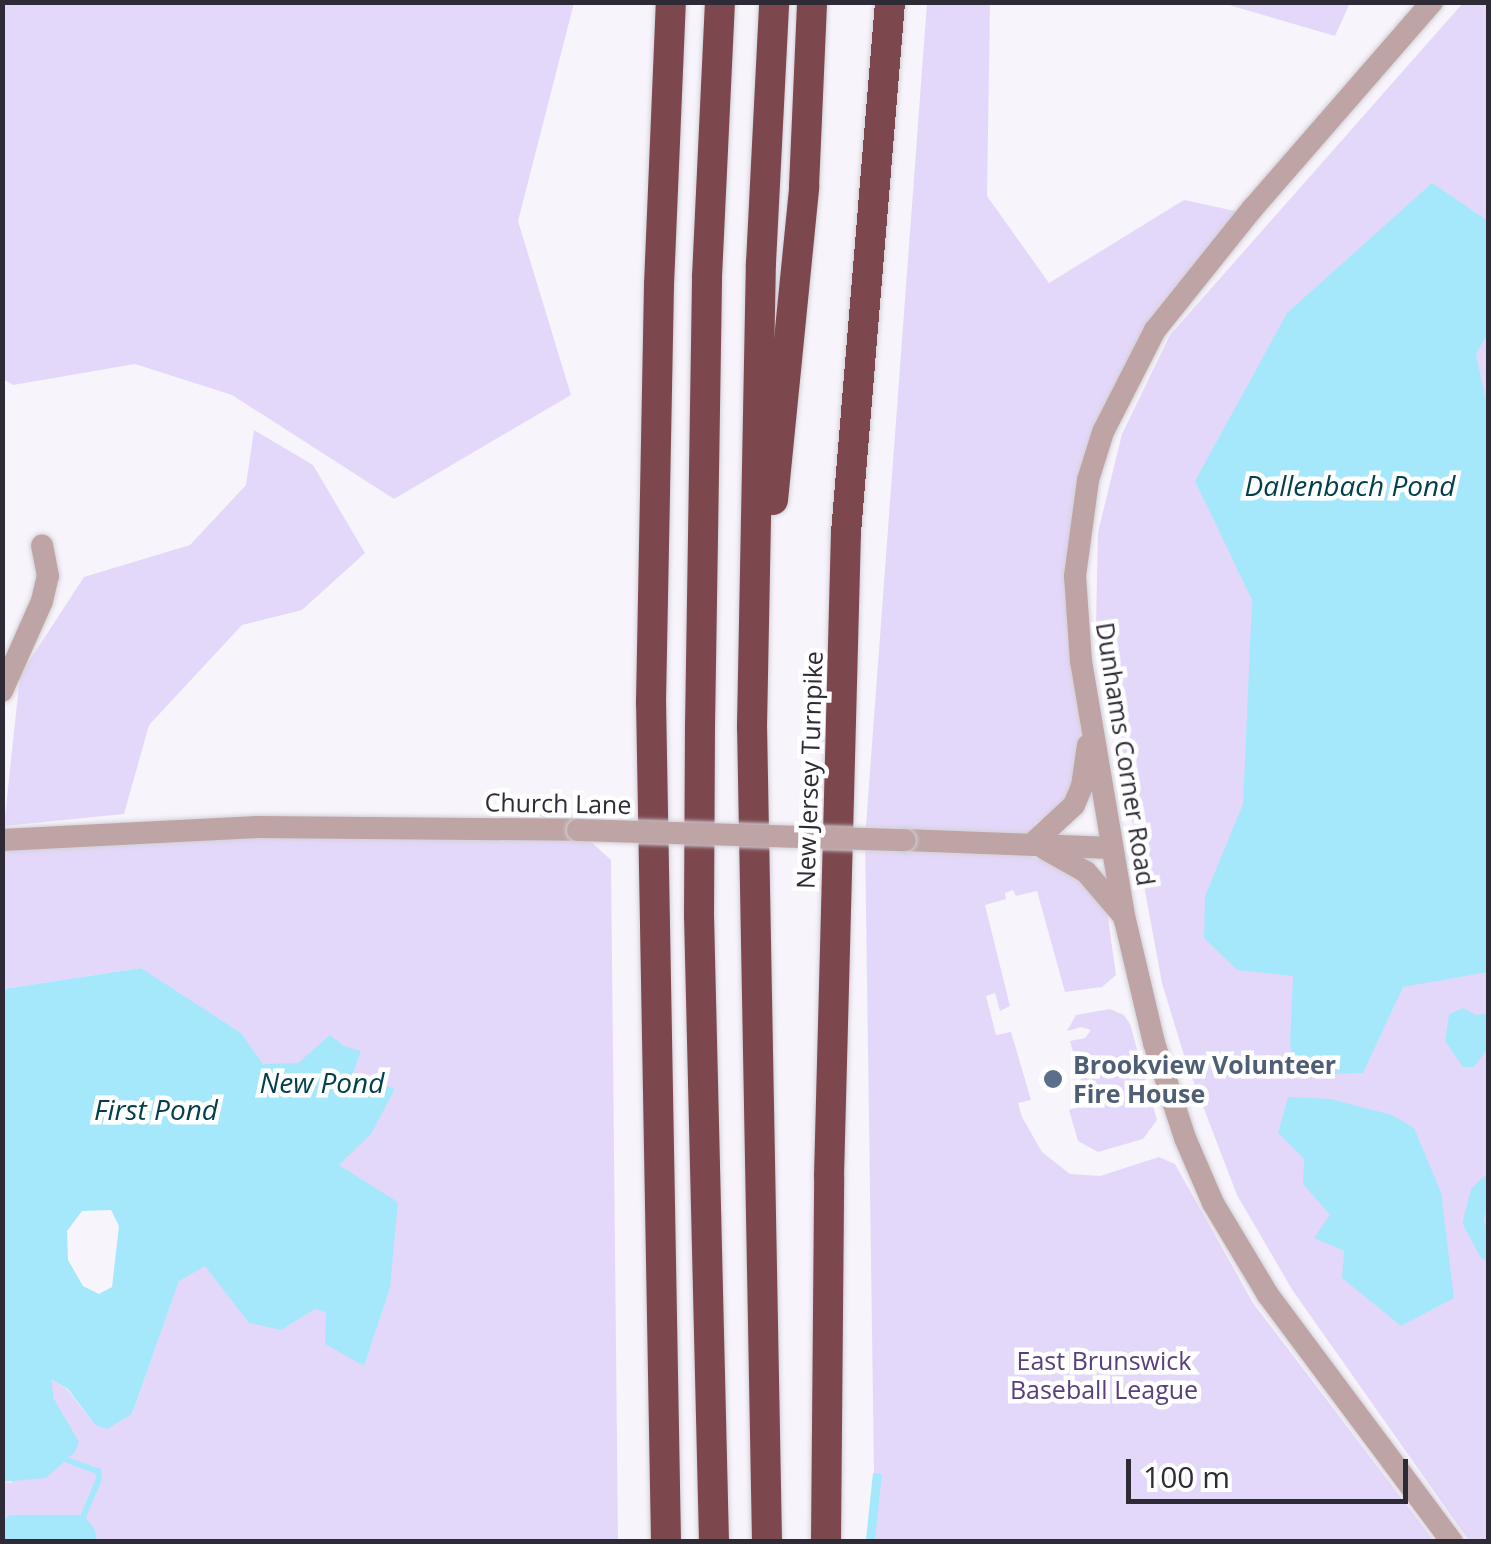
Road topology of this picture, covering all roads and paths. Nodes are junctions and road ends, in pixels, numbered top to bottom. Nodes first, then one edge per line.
1 (671, 2) edge
2 (720, 2) edge
3 (774, 2) edge
4 (812, 2) edge
5 (890, 2) edge
6 (1432, 2) edge
7 (42, 546) dead end
8 (2, 691) edge
9 (1090, 722) junction
10 (752, 728) junction
11 (2, 840) edge
12 (1032, 844) junction
13 (1112, 848) junction
14 (1125, 920) junction
15 (666, 1542) edge
16 (714, 1542) edge
17 (767, 1542) edge
18 (826, 1542) edge
19 (1452, 1542) edge

1 - 15 highway
2 - 16 highway
3 - 10 highway, New Jersey Turnpike
4 - 10 highway
5 - 18 highway, New Jersey Turnpike
6 - 9 street, Dunhams Corner Road
7 - 8 street
9 - 12 street
9 - 13 street, Dunhams Corner Road
10 - 17 highway, New Jersey Turnpike
11 - 12 street, Church Lane, bridge
12 - 13 street, Church Lane
12 - 14 street
13 - 14 street, Dunhams Corner Road
14 - 19 street, Dunhams Corner Road

